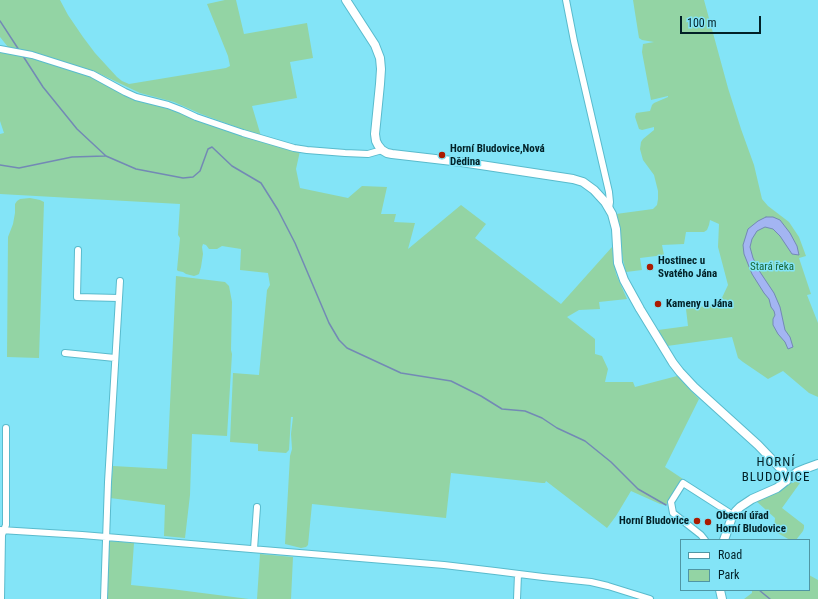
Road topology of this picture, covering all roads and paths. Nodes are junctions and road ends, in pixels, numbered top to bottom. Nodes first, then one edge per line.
1 (346, 0) edge
2 (566, 0) edge
3 (0, 49) edge
4 (382, 150) junction
5 (609, 208) junction
6 (78, 250) dead end
7 (120, 281) dead end
8 (119, 298) junction
9 (65, 353) dead end
10 (115, 358) junction
11 (6, 428) dead end
12 (818, 464) edge
13 (786, 481) junction
14 (257, 507) dead end
15 (733, 515) junction
16 (2, 530) edge
17 (106, 537) junction
18 (704, 539) edge
19 (724, 539) edge
20 (254, 550) junction
21 (518, 574) junction
22 (2, 599) edge
23 (104, 599) edge
24 (517, 599) edge
25 (650, 599) edge

1 - 4 street
2 - 5 street
3 - 4 street
4 - 5 street
5 - 13 street
6 - 8 street
7 - 8 street
8 - 10 street
9 - 10 street
10 - 17 street
11 - 16 street
12 - 13 street
13 - 15 street
14 - 20 street
15 - 18 street
15 - 19 street
16 - 17 street
16 - 22 street
17 - 20 street
17 - 23 street
20 - 21 street
21 - 24 street
21 - 25 street

